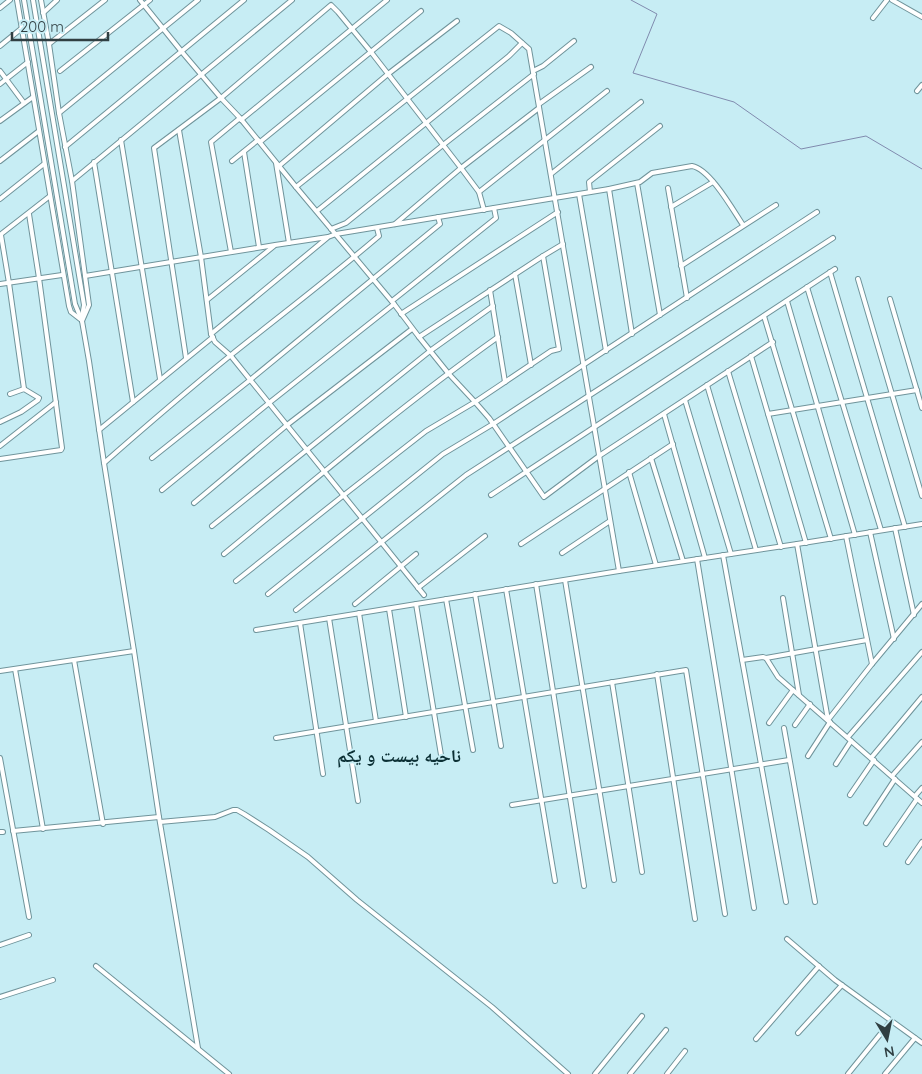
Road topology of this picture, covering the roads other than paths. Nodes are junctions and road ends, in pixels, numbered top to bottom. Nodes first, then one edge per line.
1 (10, 0) edge
2 (17, 0) edge
3 (24, 0) edge
4 (33, 0) edge
5 (41, 0) edge
6 (58, 0) edge
7 (105, 0) edge
8 (140, 0) edge
9 (150, 0) edge
10 (198, 0) edge
11 (244, 0) edge
12 (292, 0) edge
13 (387, 0) edge
14 (887, 0) edge
15 (892, 0) edge
16 (144, 5) junction
17 (0, 8) edge
18 (421, 11) dead end
19 (43, 12) junction
20 (922, 17) edge
21 (873, 18) dead end
22 (457, 20) dead end
23 (22, 28) junction
24 (163, 28) junction
25 (352, 29) junction
26 (574, 40) dead end
27 (522, 43) junction
28 (49, 44) junction
29 (0, 46) edge
30 (182, 52) junction
31 (371, 52) junction
32 (28, 62) junction
33 (590, 66) dead end
34 (0, 71) edge
35 (60, 71) dead end
36 (534, 72) junction
37 (388, 74) junction
38 (202, 75) junction
39 (6, 79) junction
40 (0, 84) edge
41 (922, 85) edge
42 (607, 91) dead end
43 (917, 91) dead end
44 (33, 97) junction
45 (220, 98) junction
46 (406, 98) junction
47 (641, 102) dead end
48 (24, 103) junction
49 (539, 106) junction
50 (59, 113) junction
51 (240, 119) junction
52 (0, 122) edge
53 (426, 123) junction
54 (660, 126) dead end
55 (179, 130) junction
56 (39, 131) junction
57 (121, 140) junction
58 (545, 140) junction
59 (259, 141) junction
60 (443, 145) junction
61 (65, 146) junction
62 (244, 152) junction
63 (0, 161) edge
64 (232, 161) dead end
65 (94, 162) junction
66 (44, 164) junction
67 (278, 164) junction
68 (461, 168) junction
69 (551, 174) junction
70 (72, 181) junction
71 (713, 182) junction
72 (637, 183) junction
73 (296, 187) junction
74 (668, 188) dead end
75 (609, 189) junction
76 (479, 192) junction
77 (590, 192) junction
78 (579, 194) junction
79 (50, 196) junction
80 (555, 198) junction
81 (0, 199) edge
82 (776, 205) dead end
83 (671, 207) junction
84 (494, 208) junction
85 (484, 210) junction
86 (316, 211) junction
87 (558, 212) junction
88 (817, 212) dead end
89 (28, 214) junction
90 (438, 218) junction
91 (393, 225) junction
92 (743, 225) junction
93 (377, 228) junction
94 (331, 229) junction
95 (336, 234) junction
96 (0, 235) edge
97 (328, 237) junction
98 (833, 238) dead end
99 (289, 243) junction
100 (275, 244) junction
101 (563, 244) junction
102 (259, 247) junction
103 (231, 252) junction
104 (543, 256) junction
105 (201, 257) junction
106 (355, 257) junction
107 (172, 262) junction
108 (141, 266) junction
109 (681, 266) junction
110 (835, 269) dead end
111 (112, 272) junction
112 (830, 272) junction
113 (515, 274) junction
114 (62, 275) junction
115 (85, 276) junction
116 (39, 278) junction
117 (858, 279) dead end
118 (374, 280) junction
119 (9, 282) junction
120 (0, 284) edge
121 (807, 287) junction
122 (490, 290) junction
123 (687, 298) junction
124 (207, 300) junction
125 (890, 300) dead end
126 (787, 301) junction
127 (393, 303) junction
128 (493, 306) junction
129 (401, 314) junction
130 (660, 315) junction
131 (764, 316) junction
132 (82, 321) junction
133 (412, 329) junction
134 (632, 334) junction
135 (212, 336) junction
136 (419, 337) junction
137 (498, 337) junction
138 (773, 342) junction
139 (430, 351) junction
140 (606, 351) junction
141 (231, 356) junction
142 (751, 356) junction
143 (186, 358) junction
144 (531, 365) junction
145 (584, 366) junction
146 (728, 371) junction
147 (448, 373) junction
148 (160, 379) junction
149 (250, 380) junction
150 (505, 382) junction
151 (707, 386) junction
152 (24, 390) junction
153 (917, 390) junction
154 (10, 394) dead end
155 (892, 394) junction
156 (589, 395) junction
157 (867, 398) junction
158 (685, 400) junction
159 (56, 402) junction
160 (133, 402) junction
161 (475, 402) junction
162 (842, 402) junction
163 (269, 403) junction
164 (817, 406) junction
165 (922, 408) edge
166 (793, 410) junction
167 (664, 414) junction
168 (768, 414) junction
169 (0, 422) edge
170 (493, 424) junction
171 (287, 425) junction
172 (594, 427) junction
173 (100, 430) junction
174 (673, 444) junction
175 (0, 446) edge
176 (509, 447) junction
177 (306, 449) junction
178 (599, 456) junction
179 (152, 458) dead end
180 (651, 458) junction
181 (0, 459) edge
182 (104, 463) junction
183 (324, 471) junction
184 (526, 472) junction
185 (629, 472) junction
186 (605, 489) junction
187 (162, 490) dead end
188 (344, 495) junction
189 (491, 495) dead end
190 (922, 496) edge
191 (194, 503) dead end
192 (362, 518) junction
193 (610, 521) junction
194 (922, 524) edge
195 (212, 526) dead end
196 (905, 526) junction
197 (895, 528) junction
198 (882, 530) junction
199 (870, 532) junction
200 (856, 535) junction
201 (485, 536) dead end
202 (846, 536) junction
203 (831, 539) junction
204 (382, 543) junction
205 (806, 543) junction
206 (521, 544) dead end
207 (797, 544) junction
208 (781, 547) junction
209 (756, 550) junction
210 (562, 553) dead end
211 (224, 554) dead end
212 (416, 554) dead end
213 (731, 554) junction
214 (723, 555) junction
215 (705, 558) junction
216 (697, 559) junction
217 (683, 561) junction
218 (656, 565) junction
219 (401, 566) junction
220 (619, 571) junction
221 (565, 580) junction
222 (236, 581) dead end
223 (536, 584) junction
224 (418, 588) junction
225 (506, 589) junction
226 (268, 594) dead end
227 (475, 594) junction
228 (424, 595) dead end
229 (783, 598) dead end
230 (446, 599) junction
231 (355, 604) dead end
232 (416, 604) junction
233 (922, 604) edge
234 (389, 608) junction
235 (296, 610) dead end
236 (359, 613) junction
237 (914, 615) junction
238 (329, 618) junction
239 (300, 623) junction
240 (256, 630) dead end
241 (894, 639) junction
242 (866, 640) junction
243 (816, 649) junction
244 (134, 651) junction
245 (922, 652) edge
246 (792, 653) junction
247 (766, 658) junction
248 (74, 660) junction
249 (742, 660) junction
250 (872, 664) junction
251 (16, 669) junction
252 (0, 671) edge
253 (657, 674) junction
254 (612, 682) junction
255 (583, 687) junction
256 (793, 690) junction
257 (553, 692) junction
258 (799, 694) junction
259 (524, 697) junction
260 (922, 697) edge
261 (493, 702) junction
262 (810, 704) junction
263 (465, 706) junction
264 (434, 712) junction
265 (406, 716) junction
266 (829, 721) junction
267 (376, 722) junction
268 (769, 723) dead end
269 (795, 725) dead end
270 (346, 726) junction
271 (784, 728) dead end
272 (316, 732) junction
273 (848, 737) junction
274 (276, 738) dead end
275 (852, 741) junction
276 (922, 742) edge
277 (501, 746) dead end
278 (473, 750) dead end
279 (441, 755) dead end
280 (808, 756) dead end
281 (0, 758) edge
282 (873, 759) junction
283 (789, 760) junction
284 (761, 764) junction
285 (836, 764) dead end
286 (731, 769) junction
287 (323, 774) dead end
288 (702, 774) junction
289 (893, 778) junction
290 (673, 779) junction
291 (628, 786) junction
292 (922, 788) edge
293 (599, 791) junction
294 (850, 795) dead end
295 (569, 796) junction
296 (916, 798) junction
297 (541, 800) junction
298 (358, 801) dead end
299 (922, 803) edge
300 (512, 805) dead end
301 (160, 820) junction
302 (866, 823) dead end
303 (103, 824) junction
304 (43, 829) junction
305 (13, 831) junction
306 (922, 842) edge
307 (886, 844) dead end
308 (908, 862) dead end
309 (642, 872) dead end
310 (614, 880) dead end
311 (555, 881) dead end
312 (584, 886) dead end
313 (786, 902) dead end
314 (815, 902) dead end
315 (754, 908) dead end
316 (725, 914) dead end
317 (28, 916) dead end
318 (695, 919) dead end
319 (29, 935) dead end
320 (787, 939) dead end
321 (0, 945) edge
322 (96, 966) dead end
323 (818, 966) junction
324 (53, 980) dead end
325 (842, 985) junction
326 (0, 997) edge
327 (642, 1016) dead end
328 (891, 1021) junction
329 (666, 1030) dead end
330 (798, 1033) dead end
331 (915, 1038) junction
332 (756, 1039) dead end
333 (922, 1043) edge
334 (198, 1048) junction
335 (684, 1051) dead end
336 (229, 1074) edge
337 (568, 1074) edge
338 (595, 1074) edge
339 (630, 1074) edge
340 (666, 1074) edge
341 (848, 1074) edge
342 (885, 1074) edge

1 - 17 street
2 - 23 street
3 - 132 street
4 - 132 street
5 - 19 street
6 - 19 street
7 - 28 street
8 - 16 street
9 - 16 street
10 - 24 street
11 - 30 street
12 - 38 street
13 - 25 street
14 - 21 street
15 - 20 street
16 - 24 street
16 - 35 street
18 - 31 street
19 - 28 street
22 - 37 street
23 - 29 street
23 - 32 street
24 - 30 street
24 - 50 street
25 - 31 street
25 - 45 street
25 - 51 street
26 - 36 street
27 - 36 street
27 - 46 street
27 - 53 street
28 - 50 street
30 - 38 street
30 - 61 street
31 - 37 street
31 - 59 street
32 - 39 street
32 - 44 street
33 - 49 street
34 - 39 street
36 - 49 street
36 - 60 street
37 - 46 street
37 - 67 street
38 - 45 street
38 - 57 street
39 - 40 street
39 - 48 street
41 - 43 street
42 - 58 street
44 - 48 street
44 - 56 street
45 - 51 street
45 - 55 street
46 - 53 street
46 - 73 street
47 - 69 street
48 - 52 street
49 - 58 street
49 - 68 street
50 - 61 street
51 - 59 street
51 - 103 street
53 - 60 street
53 - 86 street
54 - 77 street
55 - 105 street
55 - 107 street
56 - 63 street
56 - 66 street
57 - 65 street
57 - 108 street
58 - 69 street
58 - 76 street
59 - 62 street
59 - 67 street
60 - 68 street
60 - 94 street
61 - 70 street
62 - 64 street
62 - 102 street
65 - 70 street
65 - 111 street
66 - 79 street
66 - 81 street
67 - 73 street
67 - 99 street
68 - 76 street
68 - 91 street
69 - 80 street
70 - 115 street
71 - 72 street
71 - 83 street
71 - 92 street
72 - 75 street
72 - 130 street
73 - 86 street
74 - 83 street
75 - 77 street
75 - 134 street
76 - 85 street
77 - 78 street
78 - 80 street
78 - 140 street
79 - 89 street
79 - 114 street
80 - 84 street
80 - 87 street
82 - 92 street
83 - 109 street
84 - 85 street
84 - 127 street
85 - 90 street
86 - 94 street
87 - 101 street
87 - 129 street
88 - 123 street
89 - 96 street
89 - 116 street
90 - 91 street
90 - 118 street
91 - 93 street
92 - 109 street
93 - 95 street
93 - 106 street
94 - 95 street
95 - 97 street
95 - 106 street
96 - 119 street
97 - 99 street
97 - 135 street
98 - 156 street
99 - 100 street
100 - 102 street
100 - 124 street
101 - 104 street
101 - 145 street
102 - 103 street
103 - 105 street
104 - 113 street
104 - 144 street
105 - 107 street
105 - 124 street
106 - 118 street
106 - 141 street
107 - 108 street
107 - 143 street
108 - 111 street
108 - 148 street
109 - 123 street
110 - 112 street
111 - 115 street
111 - 160 street
112 - 121 street
112 - 157 street
113 - 122 street
113 - 144 street
114 - 116 street
114 - 132 street
115 - 132 street
116 - 119 street
116 - 159 street
117 - 155 street
118 - 127 street
118 - 149 street
119 - 120 street
119 - 152 street
121 - 126 street
121 - 162 street
122 - 128 street
122 - 136 street
123 - 130 street
124 - 135 street
125 - 153 street
126 - 131 street
126 - 164 street
127 - 129 street
127 - 163 street
128 - 137 street
128 - 139 street
129 - 133 street
130 - 134 street
131 - 138 street
131 - 172 street
132 - 173 street
133 - 136 street
133 - 171 street
134 - 140 street
135 - 141 street
135 - 143 street
136 - 139 street
137 - 147 street
137 - 150 street
138 - 142 street
138 - 166 street
139 - 147 street
139 - 177 street
140 - 145 street
141 - 149 street
141 - 182 street
142 - 146 street
142 - 168 street
143 - 148 street
144 - 150 street
145 - 156 street
145 - 170 street
146 - 151 street
146 - 208 street
147 - 161 street
147 - 183 street
148 - 160 street
149 - 163 street
149 - 179 street
150 - 161 street
151 - 158 street
151 - 209 street
152 - 154 street
152 - 169 street
153 - 155 street
153 - 165 street
155 - 157 street
155 - 190 street
156 - 172 street
156 - 176 street
157 - 162 street
157 - 196 street
158 - 167 street
158 - 213 street
159 - 175 street
159 - 181 street
160 - 173 street
161 - 170 street
161 - 188 street
162 - 164 street
162 - 198 street
163 - 171 street
163 - 187 street
164 - 166 street
164 - 200 street
166 - 168 street
166 - 203 street
167 - 174 street
167 - 178 street
168 - 205 street
170 - 176 street
170 - 192 street
171 - 177 street
171 - 191 street
172 - 178 street
172 - 184 street
173 - 182 street
174 - 180 street
174 - 215 street
176 - 184 street
176 - 204 street
177 - 183 street
177 - 195 street
178 - 184 street
178 - 186 street
180 - 185 street
180 - 217 street
182 - 244 street
183 - 188 street
183 - 211 street
184 - 189 street
185 - 186 street
185 - 218 street
186 - 193 street
186 - 206 street
188 - 192 street
188 - 222 street
192 - 204 street
192 - 226 street
193 - 210 street
193 - 220 street
194 - 196 street
196 - 197 street
197 - 198 street
197 - 237 street
198 - 199 street
199 - 200 street
199 - 241 street
200 - 202 street
201 - 224 street
202 - 203 street
202 - 242 street
203 - 205 street
204 - 219 street
204 - 235 street
205 - 207 street
207 - 208 street
207 - 243 street
208 - 209 street
209 - 213 street
212 - 219 street
213 - 214 street
214 - 215 street
214 - 249 street
215 - 216 street
216 - 217 street
216 - 286 street
217 - 218 street
218 - 220 street
219 - 224 street
219 - 231 street
220 - 221 street
221 - 223 street
221 - 255 street
223 - 225 street
223 - 257 street
224 - 228 street
225 - 227 street
225 - 259 street
227 - 230 street
227 - 261 street
229 - 246 street
230 - 232 street
230 - 263 street
232 - 234 street
232 - 264 street
233 - 237 street
234 - 236 street
234 - 265 street
236 - 238 street
236 - 267 street
237 - 241 street
238 - 239 street
238 - 270 street
239 - 240 street
239 - 272 street
241 - 250 street
242 - 243 street
242 - 250 street
243 - 246 street
243 - 266 street
244 - 248 street
244 - 301 street
245 - 273 street
246 - 247 street
246 - 258 street
247 - 249 street
247 - 256 street
248 - 251 street
248 - 303 street
249 - 284 street
250 - 266 street
251 - 252 street
251 - 304 street
253 - 254 street
253 - 288 street
253 - 290 street
254 - 255 street
254 - 291 street
255 - 257 street
255 - 293 street
256 - 258 street
256 - 268 street
257 - 259 street
257 - 295 street
258 - 262 street
259 - 261 street
259 - 297 street
260 - 282 street
261 - 263 street
261 - 277 street
262 - 266 street
262 - 269 street
263 - 264 street
263 - 278 street
264 - 265 street
264 - 279 street
265 - 267 street
266 - 273 street
266 - 280 street
267 - 270 street
270 - 272 street
270 - 298 street
271 - 283 street
272 - 274 street
272 - 287 street
273 - 275 street
275 - 282 street
275 - 285 street
276 - 289 street
281 - 305 street
282 - 289 street
282 - 294 street
283 - 284 street
283 - 314 street
284 - 286 street
284 - 313 street
286 - 288 street
286 - 315 street
288 - 290 street
288 - 316 street
289 - 296 street
289 - 302 street
290 - 291 street
290 - 318 street
291 - 293 street
291 - 309 street
292 - 296 street
293 - 295 street
293 - 310 street
295 - 297 street
295 - 312 street
296 - 299 street
296 - 307 street
297 - 300 street
297 - 311 street
301 - 303 street
301 - 334 street
301 - 337 street
303 - 304 street
304 - 305 street
305 - 317 street
306 - 308 street
319 - 321 street
320 - 323 street
322 - 334 street
323 - 325 street
323 - 332 street
324 - 326 street
325 - 328 street
325 - 330 street
327 - 338 street
328 - 331 street
328 - 341 street
329 - 339 street
331 - 333 street
331 - 342 street
334 - 336 street
335 - 340 street

